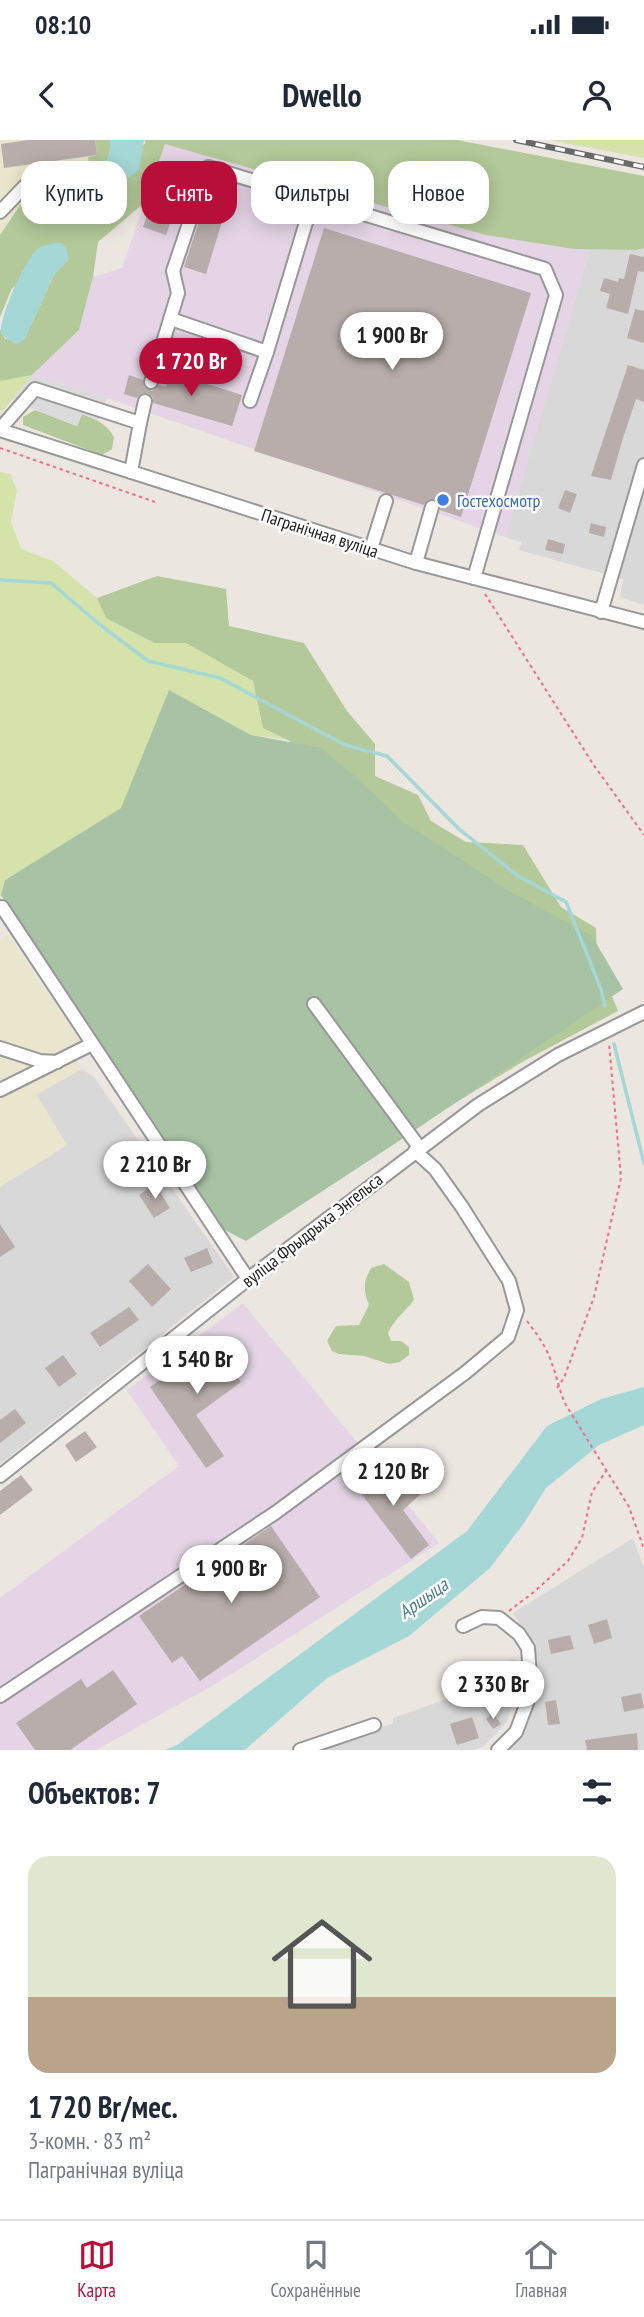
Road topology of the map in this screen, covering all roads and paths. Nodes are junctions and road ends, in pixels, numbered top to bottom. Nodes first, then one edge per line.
1 (251, 180) edge
2 (21, 189) edge
3 (0, 212) edge
4 (374, 217) edge
5 (305, 224) edge
6 (171, 319) junction
7 (267, 352) junction
8 (151, 382) dead end
9 (145, 401) dead end
10 (250, 401) dead end
11 (139, 423) junction
12 (0, 429) edge
13 (0, 448) edge
14 (644, 465) edge
15 (131, 472) junction
16 (386, 501) dead end
17 (155, 502) dead end
18 (432, 507) dead end
19 (371, 549) junction
20 (416, 563) junction
21 (474, 578) junction
22 (601, 612) junction
23 (644, 622) edge
24 (644, 835) edge
25 (2, 907) dead end
26 (314, 1004) dead end
27 (644, 1012) edge
28 (608, 1032) junction
29 (92, 1044) junction
30 (0, 1048) edge
31 (59, 1062) junction
32 (0, 1090) edge
33 (417, 1149) junction
34 (248, 1279) junction
35 (517, 1310) junction
36 (557, 1388) junction
37 (607, 1470) junction
38 (0, 1476) edge
39 (644, 1549) edge
40 (499, 1618) junction
41 (463, 1626) dead end
42 (0, 1696) edge
43 (374, 1726) dead end
44 (300, 1750) edge
45 (498, 1750) edge

1 - 6 street
2 - 3 street
4 - 21 street
5 - 7 street
6 - 7 street
6 - 8 street
7 - 10 street
9 - 11 street
11 - 12 street
11 - 15 street
12 - 15 street, Пагранічная вуліца
13 - 17 path
14 - 22 street
15 - 19 street, Пагранічная вуліца
16 - 19 street
18 - 20 street
19 - 20 street, Пагранічная вуліца
20 - 21 street, Пагранічная вуліца
21 - 22 street, Пагранічная вуліца
21 - 24 path
22 - 23 street, Пагранічная вуліца
25 - 29 street
26 - 33 street
27 - 28 street, вуліца Фрыдрыха Энгельса
28 - 33 street, вуліца Фрыдрыха Энгельса
28 - 36 path
29 - 31 street
29 - 34 street
30 - 31 street
31 - 32 street
33 - 34 street, вуліца Фрыдрыха Энгельса
33 - 35 street
34 - 38 street, вуліца Фрыдрыха Энгельса
35 - 36 path
35 - 42 street
36 - 37 path
37 - 39 path
37 - 40 path
40 - 41 street
40 - 45 street
43 - 44 street

